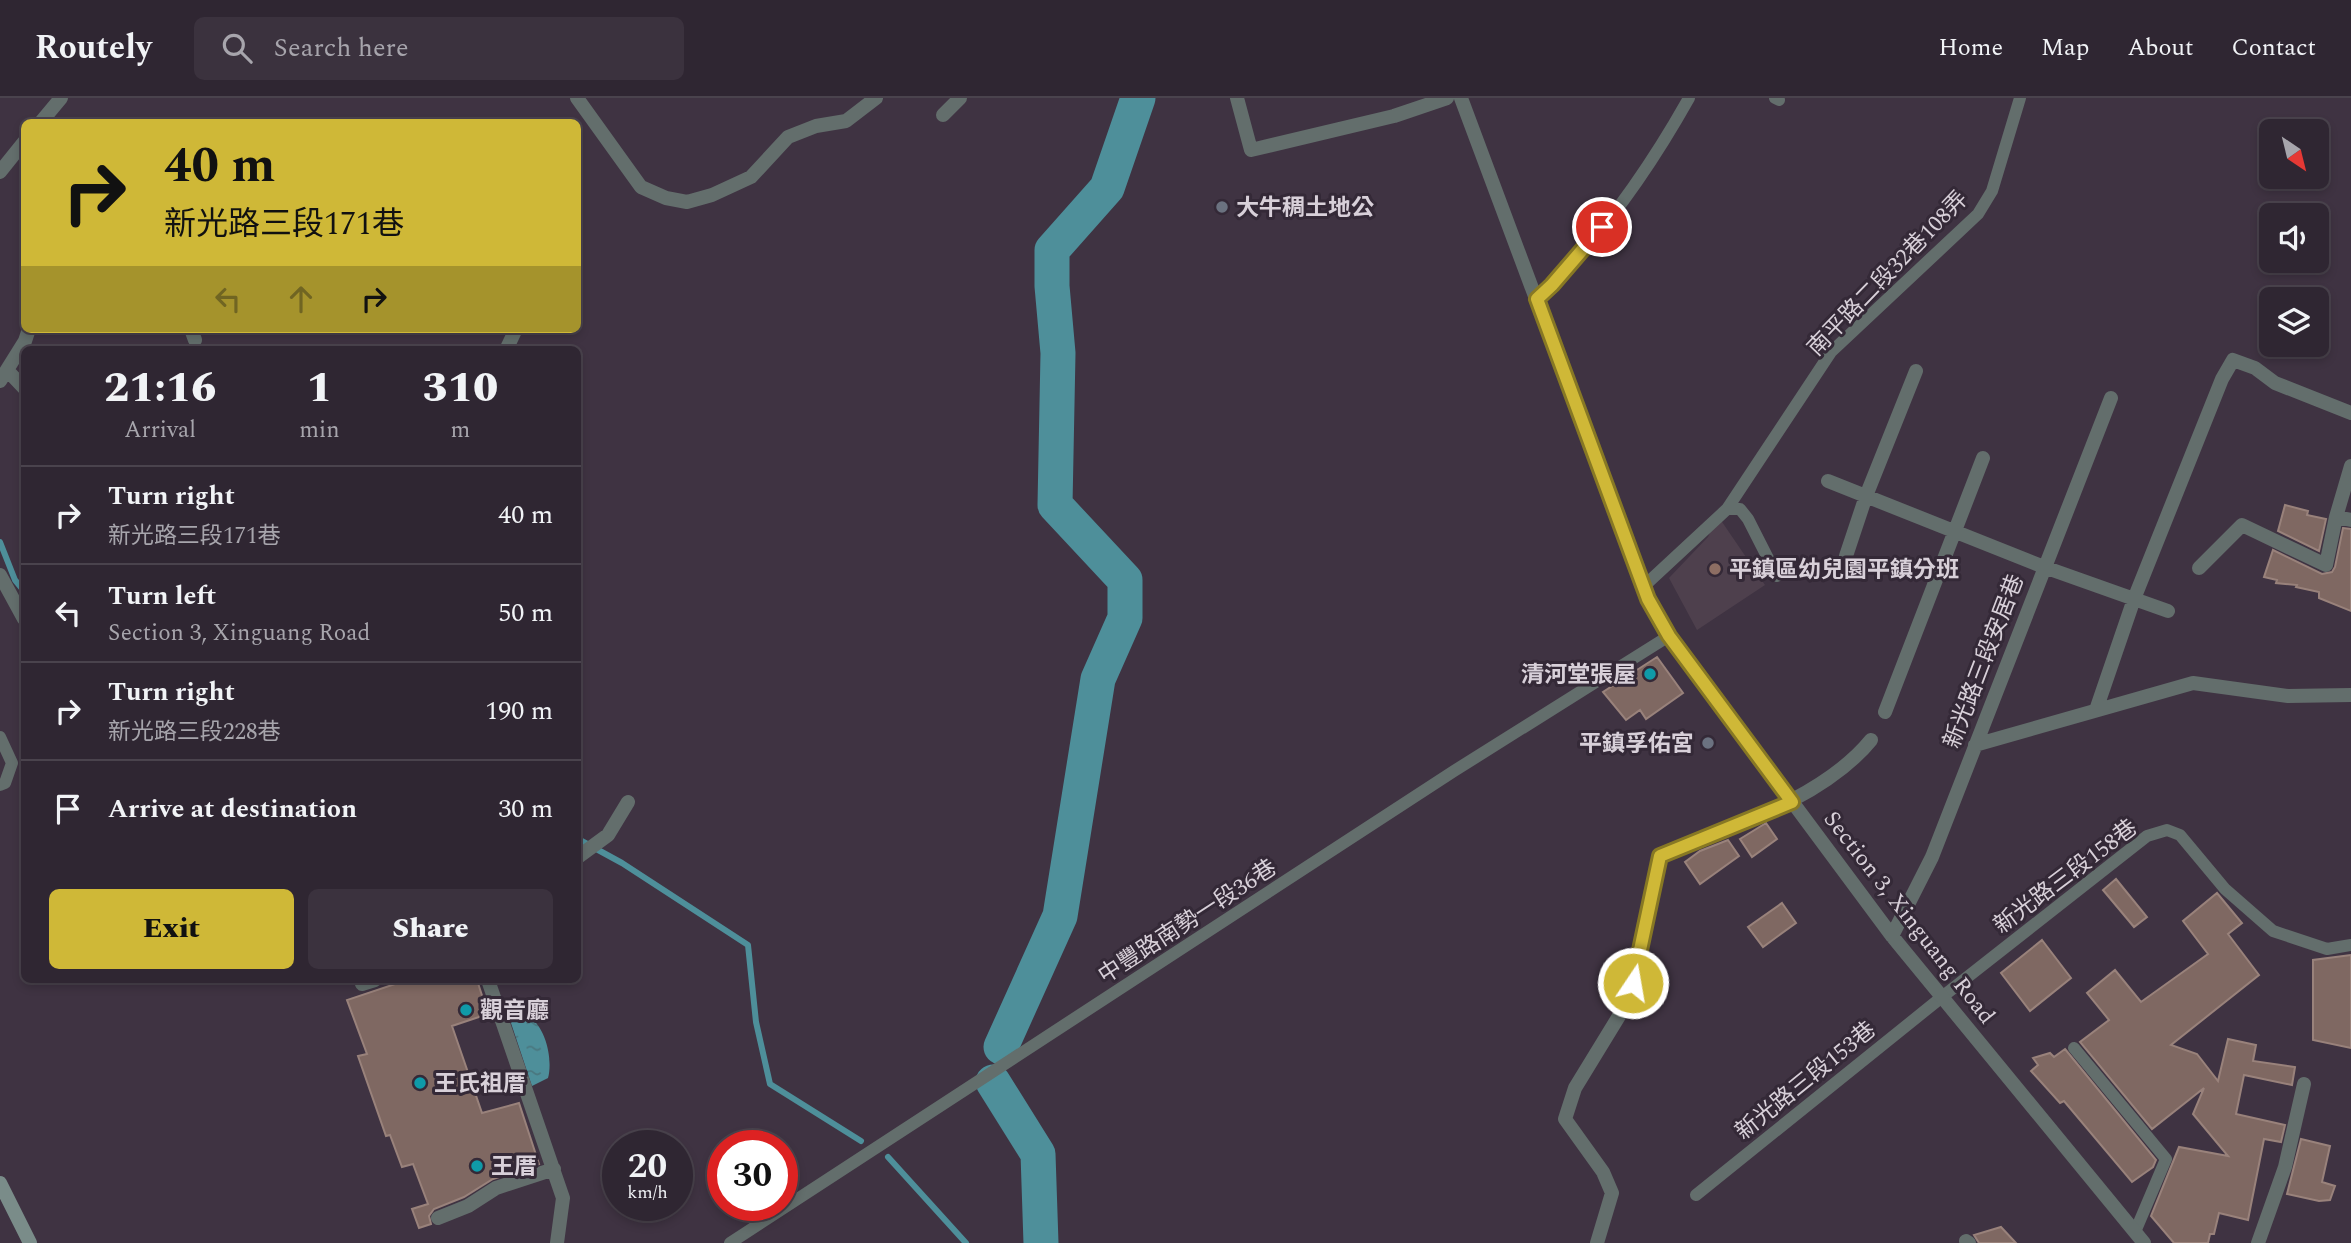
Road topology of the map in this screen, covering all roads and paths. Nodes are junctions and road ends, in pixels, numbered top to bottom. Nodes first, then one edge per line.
1 (61, 98) edge
2 (876, 98) edge
3 (960, 98) edge
4 (1237, 98) edge
5 (1447, 98) edge
6 (1461, 98) edge
7 (1689, 98) edge
8 (2020, 98) edge
9 (582, 101) edge
10 (943, 115) dead end
11 (44, 119) edge
12 (579, 119) edge
13 (21, 146) edge
14 (0, 172) edge
15 (1537, 299) junction
16 (21, 347) edge
17 (1916, 371) dead end
18 (3, 376) edge
19 (21, 386) edge
20 (2111, 398) dead end
21 (2351, 413) edge
22 (1983, 458) dead end
23 (2351, 466) edge
24 (1828, 481) dead end
25 (1866, 496) junction
26 (1727, 509) junction
27 (2344, 519) edge
28 (1954, 531) junction
29 (1846, 556) dead end
30 (2044, 567) junction
31 (2199, 568) dead end
32 (0, 575) edge
33 (1777, 576) dead end
34 (1643, 587) junction
35 (2134, 599) junction
36 (2168, 611) dead end
37 (21, 613) edge
38 (1669, 636) junction
39 (2351, 695) edge
40 (2096, 710) junction
41 (1885, 712) dead end
42 (0, 737) edge
43 (1871, 740) dead end
44 (1975, 745) junction
45 (0, 785) edge
46 (628, 802) dead end
47 (1792, 802) junction
48 (581, 854) edge
49 (1892, 936) junction
50 (2351, 945) edge
51 (489, 983) edge
52 (1941, 997) junction
53 (2074, 1048) dead end
54 (2304, 1084) dead end
55 (554, 1169) junction
56 (0, 1183) edge
57 (1696, 1195) dead end
58 (438, 1218) dead end
59 (2139, 1237) edge
60 (30, 1243) edge
61 (557, 1243) edge
62 (730, 1243) edge
63 (1597, 1243) edge
64 (2258, 1243) edge

1 - 11 street
2 - 9 street
3 - 10 street
4 - 5 street
6 - 15 street, Section 3, Xinguang Road
7 - 15 lane
8 - 26 lane, 南平路二段32巷108弄
9 - 12 street
13 - 14 street
15 - 34 street, Section 3, Xinguang Road
16 - 18 street
17 - 25 street
18 - 19 street
20 - 30 street, 新光路三段安居巷
21 - 35 street
22 - 28 street
23 - 27 street
24 - 25 street
25 - 28 street
25 - 29 street
26 - 33 lane
26 - 34 lane, 南平路二段32巷108弄
27 - 31 street
28 - 30 street
28 - 41 street
30 - 35 street
30 - 44 street, 新光路三段安居巷
32 - 37 street
34 - 38 street, Section 3, Xinguang Road
35 - 36 street
35 - 40 street
38 - 47 street, Section 3, Xinguang Road
38 - 62 lane, 中豐路南勢一段36巷
39 - 40 street
40 - 44 street
42 - 45 lane
43 - 47 street
44 - 49 street, 新光路三段安居巷
46 - 48 street
47 - 49 street, Section 3, Xinguang Road
47 - 63 street
49 - 52 street, Section 3, Xinguang Road
50 - 52 lane, 新光路三段158巷
51 - 55 street
52 - 57 lane, 新光路三段153巷
52 - 59 street, Section 3, Xinguang Road
53 - 59 lane
54 - 64 street
55 - 58 street
55 - 61 street
56 - 60 main road

